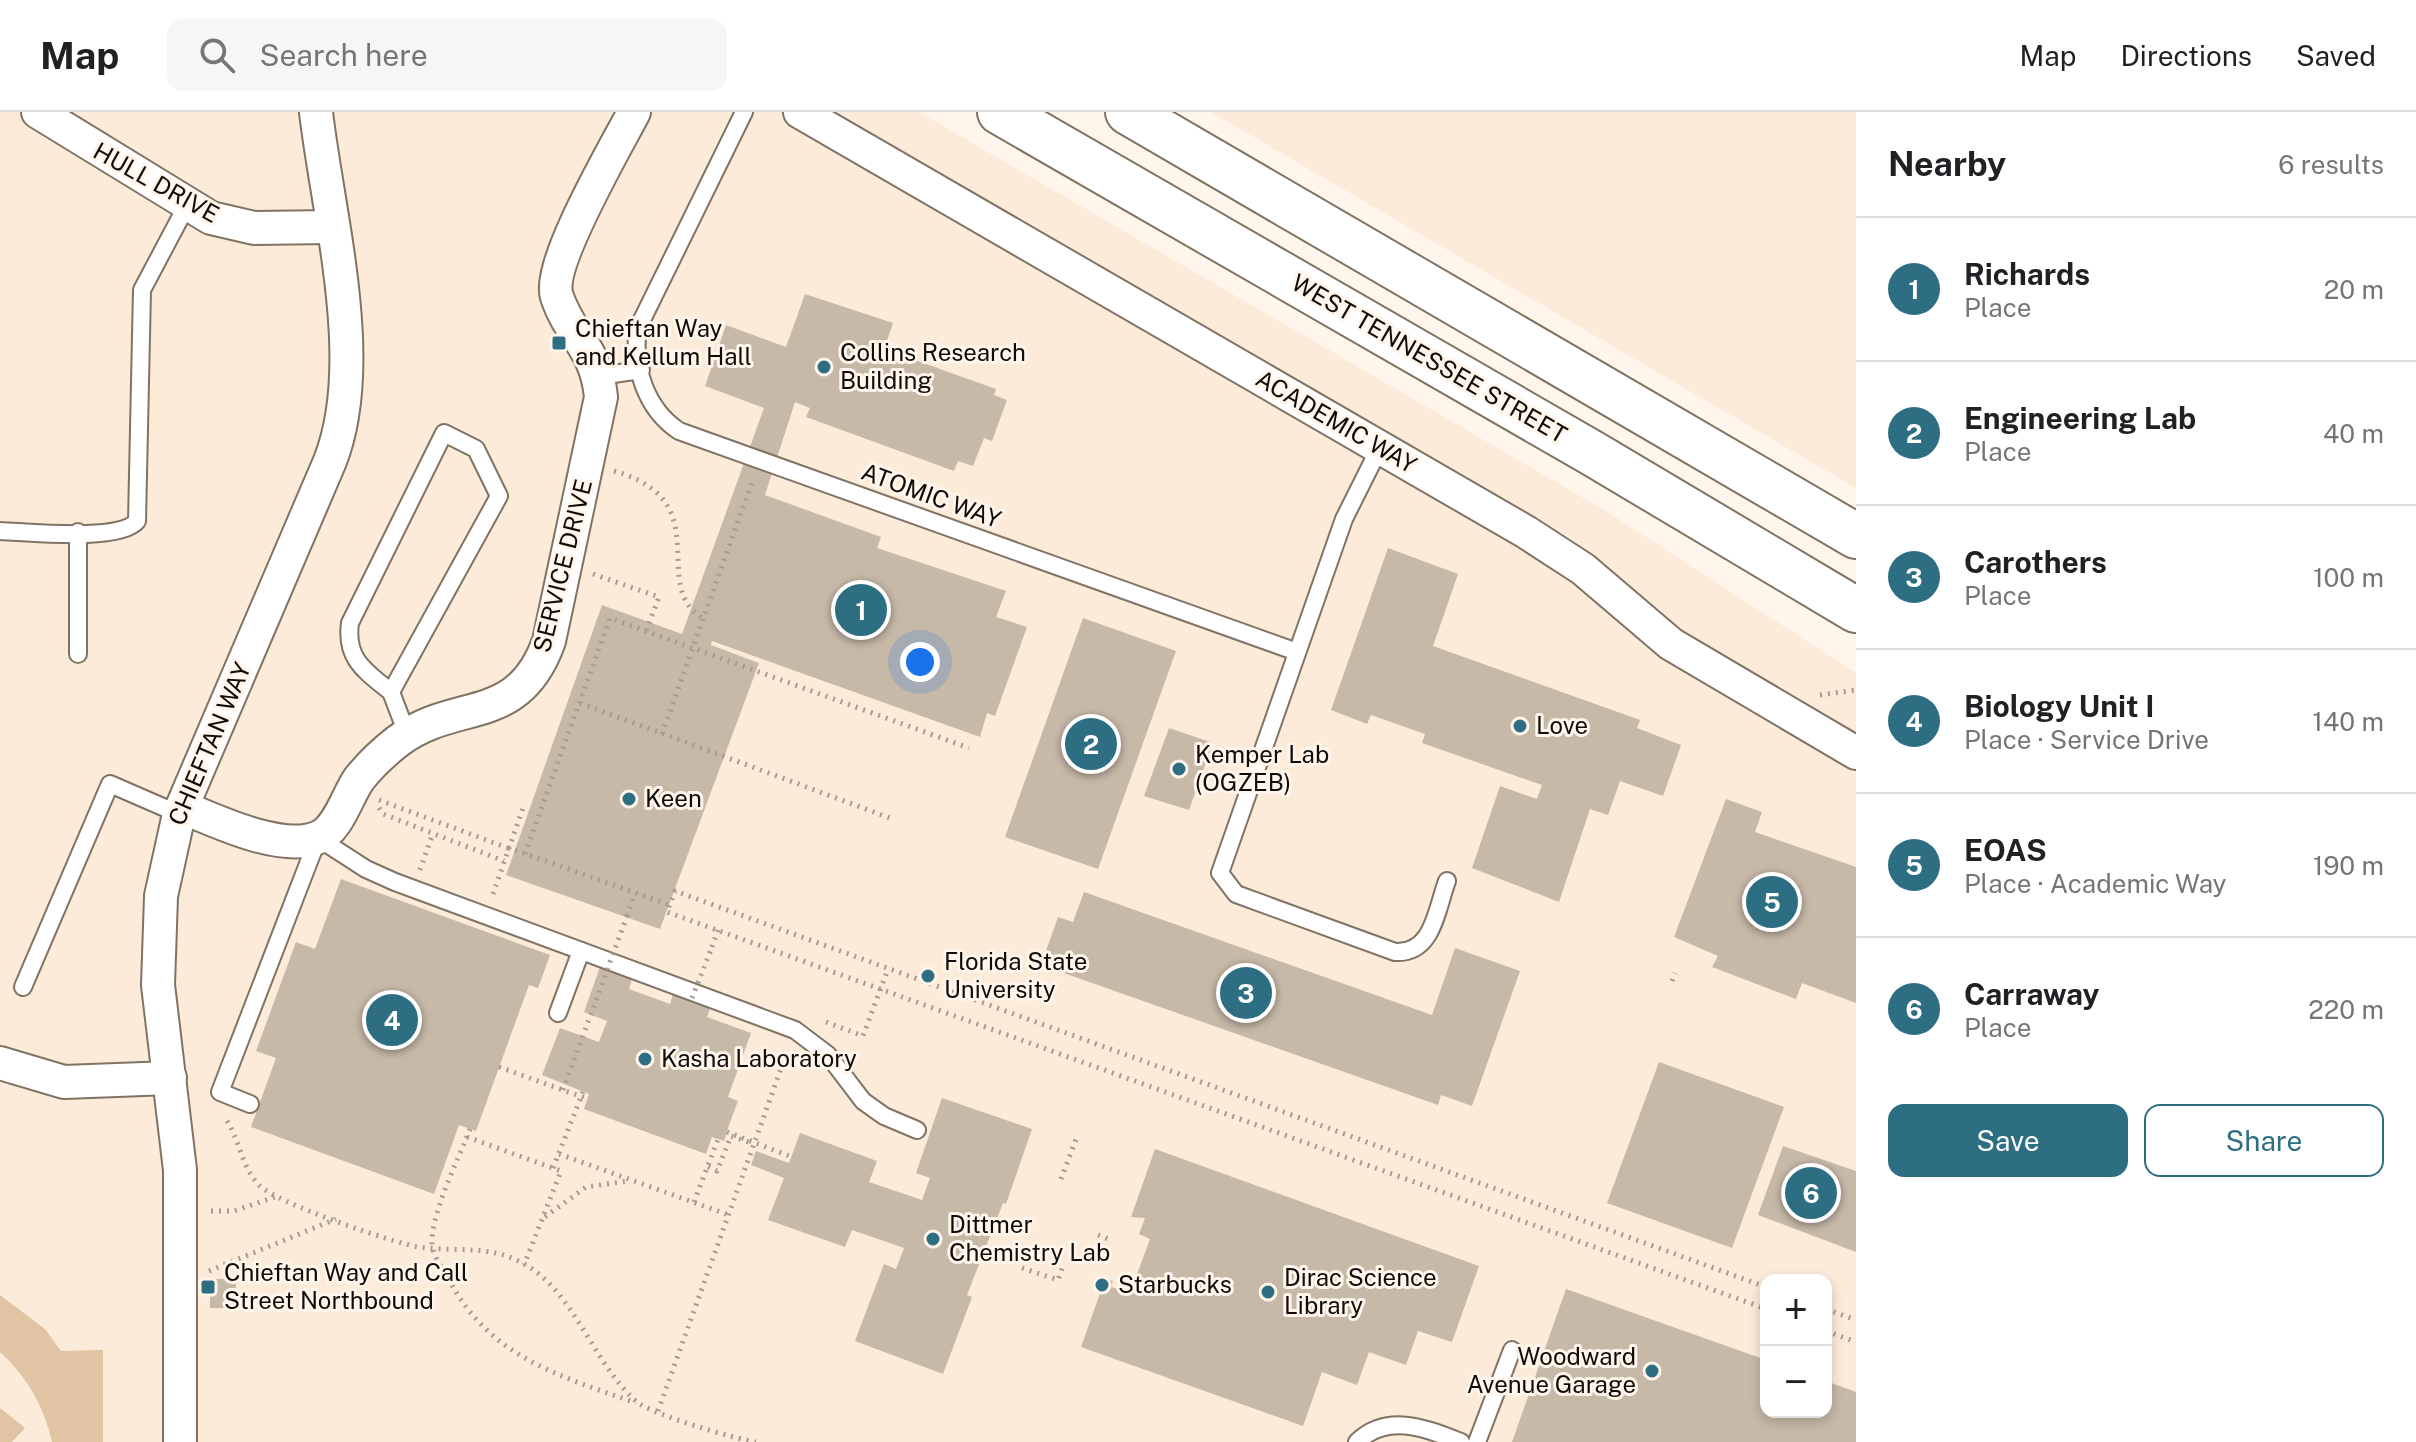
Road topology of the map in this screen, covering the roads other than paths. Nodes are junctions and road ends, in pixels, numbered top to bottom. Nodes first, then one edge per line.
1 (38, 112) edge
2 (316, 112) edge
3 (634, 112) edge
4 (744, 112) edge
5 (800, 112) edge
6 (1000, 112) edge
7 (1128, 112) edge
8 (187, 205) junction
9 (331, 227) junction
10 (641, 370) junction
11 (599, 376) junction
12 (1380, 447) junction
13 (0, 531) edge
14 (78, 532) junction
15 (1856, 536) edge
16 (1856, 610) edge
17 (1297, 652) junction
18 (78, 654) dead end
19 (391, 692) junction
20 (407, 734) junction
21 (1856, 753) edge
22 (180, 810) junction
23 (318, 838) junction
24 (1447, 881) dead end
25 (581, 951) junction
26 (23, 987) dead end
27 (558, 1013) dead end
28 (0, 1063) edge
29 (170, 1078) junction
30 (250, 1104) dead end
31 (917, 1130) dead end
32 (1512, 1350) dead end
33 (180, 1442) edge
34 (1357, 1442) edge
35 (1461, 1442) edge
36 (1477, 1442) edge

1 - 8 street, HULL DRIVE
2 - 9 street, CHIEFTAN WAY
3 - 11 street, SERVICE DRIVE
4 - 10 lane, ATOMIC WAY
5 - 12 street, ACADEMIC WAY
6 - 16 main road, WEST TENNESSEE STREET
7 - 15 main road
8 - 9 street, HULL DRIVE
8 - 14 lane
9 - 22 street, CHIEFTAN WAY
10 - 11 lane
10 - 17 lane, ATOMIC WAY
11 - 20 street, SERVICE DRIVE
12 - 17 lane
12 - 21 street, ACADEMIC WAY
13 - 14 lane
14 - 18 lane
17 - 24 lane
19 - 19 lane
19 - 20 lane
20 - 23 street, SERVICE DRIVE
22 - 23 street
22 - 26 lane
22 - 29 street, CHIEFTAN WAY
23 - 25 lane
23 - 30 lane
25 - 27 lane
25 - 31 lane
28 - 29 street
29 - 33 street, CHIEFTAN WAY
32 - 36 lane
34 - 35 lane

